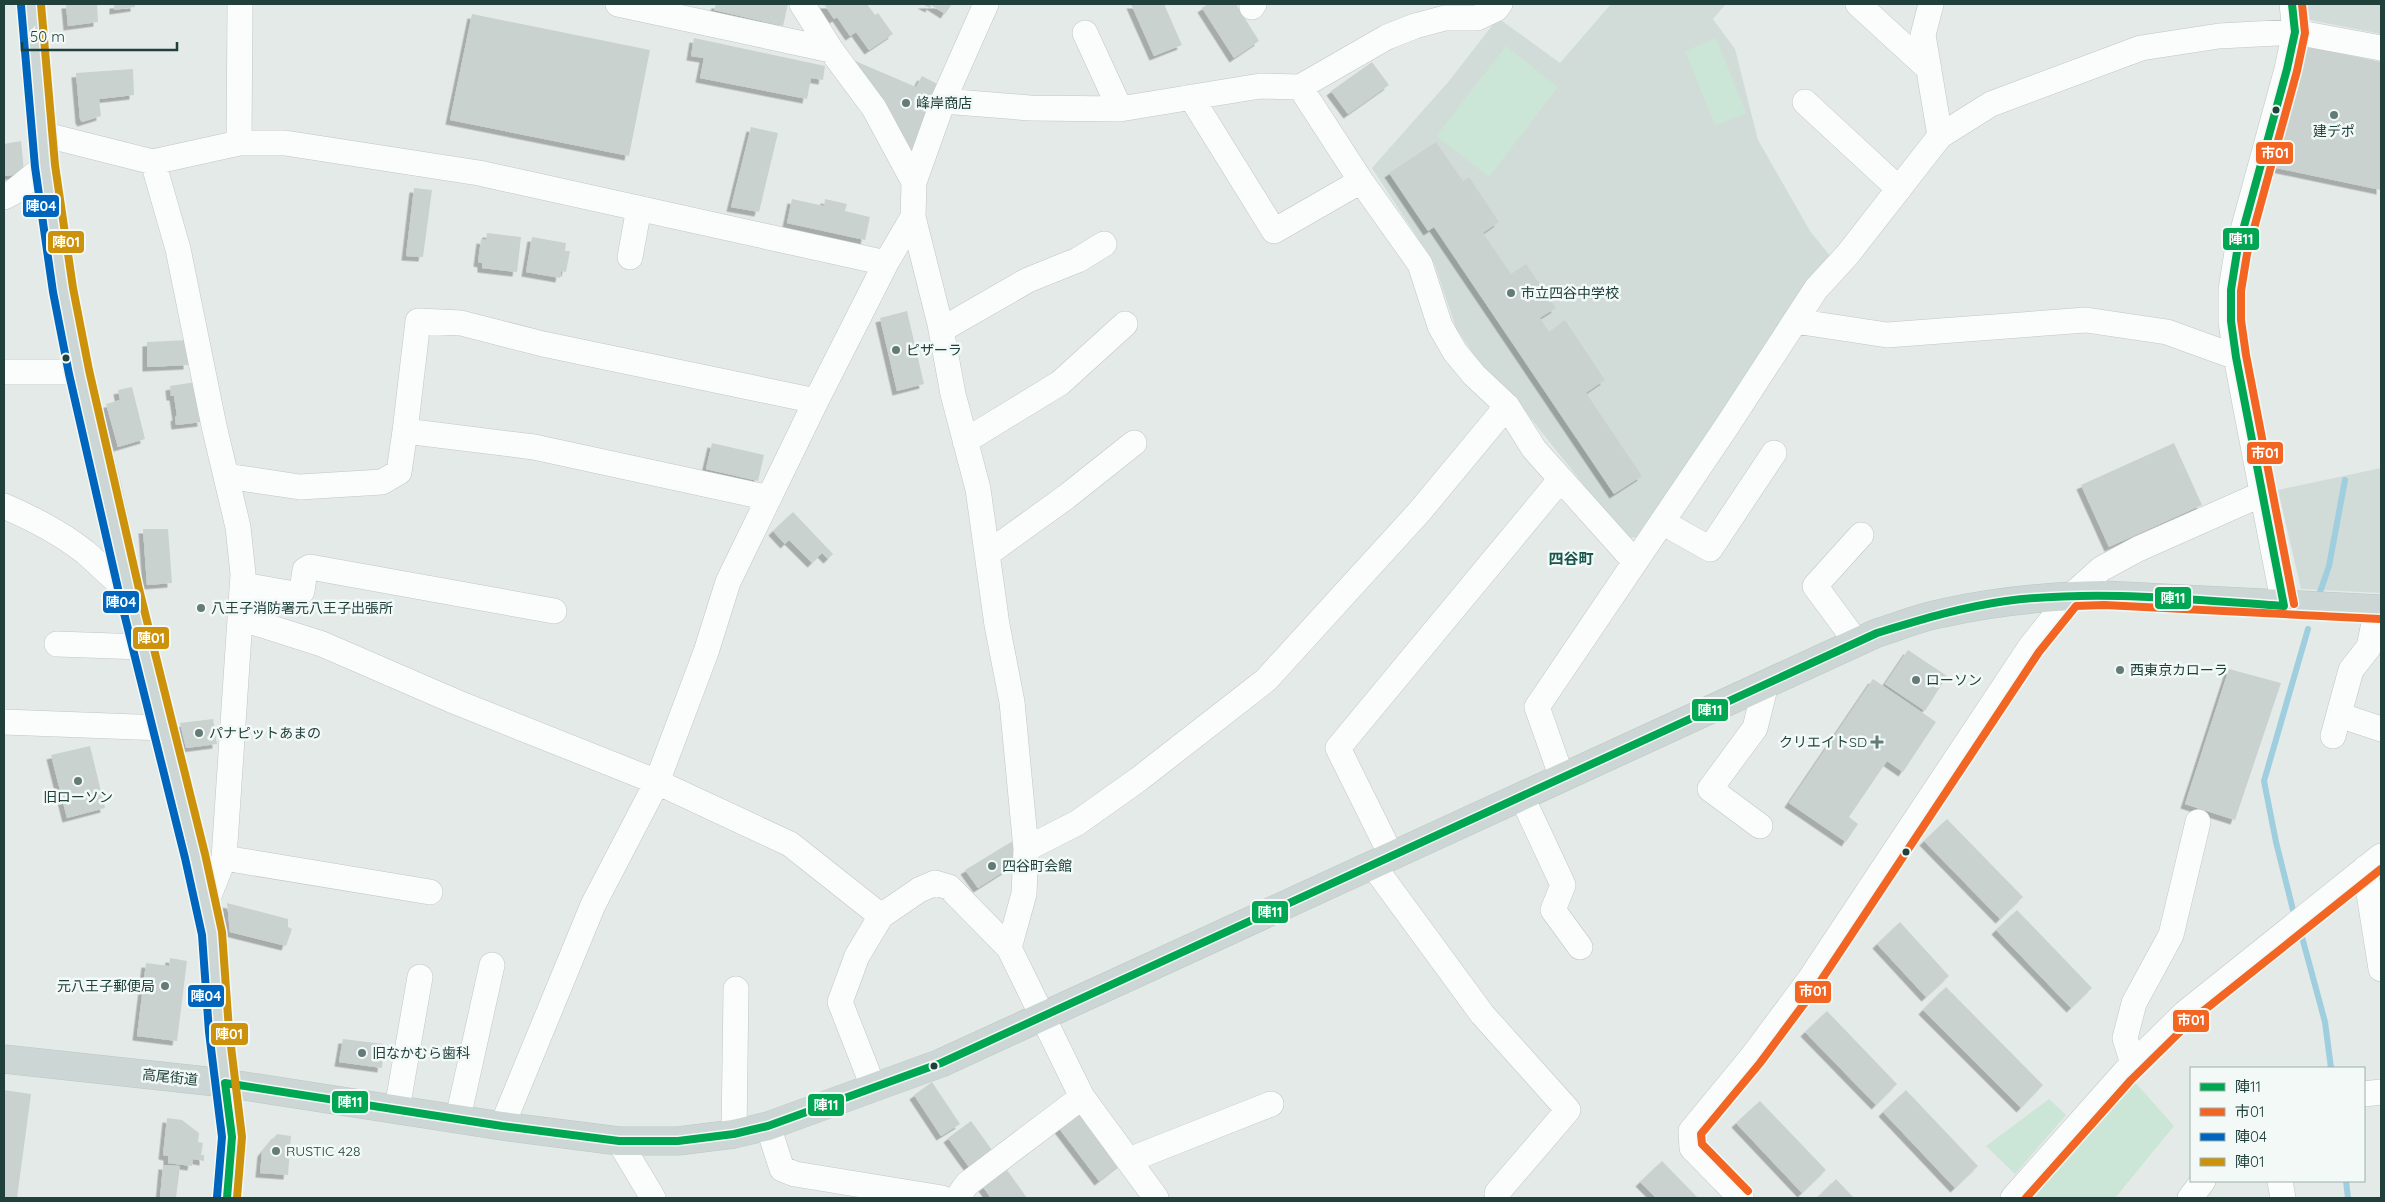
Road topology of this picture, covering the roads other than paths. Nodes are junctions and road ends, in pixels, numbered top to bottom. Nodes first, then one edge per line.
1 (31, 4) edge
2 (240, 4) edge
3 (618, 4) edge
4 (802, 4) edge
5 (986, 4) edge
6 (1500, 4) edge
7 (1858, 4) edge
8 (1931, 4) edge
9 (2292, 4) edge
10 (1429, 13) edge
11 (2295, 32) junction
12 (1085, 33) dead end
13 (2381, 48) edge
14 (831, 50) junction
15 (1929, 69) junction
16 (1300, 87) junction
17 (1191, 97) junction
18 (943, 101) junction
19 (1805, 102) dead end
20 (1120, 109) junction
21 (42, 134) junction
22 (1940, 136) junction
23 (239, 143) junction
24 (154, 162) junction
25 (45, 166) junction
26 (1361, 181) junction
27 (914, 182) junction
28 (1899, 189) junction
29 (4, 197) edge
30 (639, 208) junction
31 (913, 217) junction
32 (1104, 244) dead end
33 (630, 257) dead end
34 (886, 263) junction
35 (1795, 321) junction
36 (1125, 324) dead end
37 (941, 330) junction
38 (2236, 358) junction
39 (4, 372) edge
40 (79, 372) junction
41 (816, 401) junction
42 (1506, 406) junction
43 (405, 431) junction
44 (965, 441) junction
45 (1134, 443) dead end
46 (1774, 454) dead end
47 (226, 476) junction
48 (1560, 480) junction
49 (2262, 494) junction
50 (770, 498) junction
51 (4, 505) edge
52 (1662, 522) junction
53 (1861, 534) dead end
54 (987, 554) junction
55 (1635, 562) junction
56 (243, 585) junction
57 (129, 591) junction
58 (2070, 596) junction
59 (2284, 606) junction
60 (2379, 609) edge
61 (554, 611) dead end
62 (240, 618) junction
63 (1857, 642) junction
64 (57, 644) dead end
65 (143, 647) junction
66 (1766, 684) junction
67 (4, 722) edge
68 (163, 728) junction
69 (2381, 729) edge
70 (1562, 778) junction
71 (657, 782) junction
72 (1522, 797) junction
73 (2198, 822) dead end
74 (1760, 826) dead end
75 (1026, 848) junction
76 (224, 858) junction
77 (1381, 860) junction
78 (2373, 862) edge
79 (430, 892) dead end
80 (206, 903) junction
81 (882, 916) junction
82 (1010, 948) junction
83 (1580, 948) dead end
84 (492, 966) dead end
85 (2381, 969) edge
86 (420, 977) dead end
87 (736, 989) dead end
88 (1042, 1015) junction
89 (4, 1059) edge
90 (2133, 1064) junction
91 (225, 1083) junction
92 (874, 1088) junction
93 (2381, 1092) edge
94 (2365, 1094) edge
95 (1082, 1097) junction
96 (1271, 1104) dead end
97 (396, 1109) junction
98 (458, 1118) junction
99 (502, 1126) junction
100 (768, 1126) junction
101 (734, 1134) junction
102 (619, 1141) junction
103 (1128, 1160) junction
104 (2202, 1182) edge
105 (2280, 1182) edge
106 (227, 1198) edge
107 (653, 1198) edge
108 (942, 1198) edge
109 (957, 1198) edge
110 (1156, 1198) edge
111 (1498, 1198) edge
112 (1741, 1198) edge
113 (2013, 1198) edge
114 (2190, 1198) edge
115 (2284, 1198) edge

1 - 21 main road
2 - 23 street
3 - 14 street
4 - 14 street
5 - 18 street
6 - 10 street
7 - 15 street
8 - 15 street
9 - 11 street
10 - 16 street
11 - 13 street
11 - 22 street
11 - 38 street
12 - 20 street
14 - 27 street
15 - 22 street
16 - 17 street
16 - 26 street
17 - 20 street
17 - 26 street
18 - 20 street
18 - 27 street
19 - 28 street
21 - 24 street
21 - 25 main road
22 - 28 street
23 - 24 street
23 - 30 street
24 - 47 street
25 - 29 street
25 - 40 main road
26 - 42 street
27 - 31 street
28 - 35 street
30 - 33 street
30 - 34 street
31 - 34 street
31 - 37 street
32 - 37 street
34 - 41 street
35 - 38 street
35 - 52 street
36 - 44 street
37 - 44 street
38 - 49 street
39 - 40 street
40 - 57 main road
41 - 43 street
41 - 50 street
42 - 48 street
42 - 75 street
43 - 47 street
43 - 50 street
44 - 54 street
45 - 54 street
46 - 52 street
47 - 56 street
48 - 55 street
48 - 77 street
49 - 58 street
49 - 59 street
50 - 71 street
51 - 57 street
52 - 55 street
53 - 63 street
54 - 75 street
55 - 70 street
56 - 61 street
56 - 62 street
57 - 65 main road
58 - 59 main road, 高尾街道
58 - 63 main road, 高尾街道
58 - 112 street
59 - 60 main road, 高尾街道
60 - 69 street
62 - 71 street
62 - 76 street
63 - 66 main road, 高尾街道
64 - 65 street
65 - 68 main road
66 - 70 main road, 高尾街道
66 - 74 street
67 - 68 street
68 - 80 main road
70 - 72 main road, 高尾街道
71 - 81 street
71 - 99 street
72 - 77 main road, 高尾街道
72 - 83 street
73 - 90 street
75 - 82 street
76 - 79 street
76 - 80 street
77 - 88 main road, 高尾街道
77 - 111 street
78 - 85 street
78 - 90 street
80 - 91 main road
81 - 82 street
81 - 92 street
82 - 88 street
84 - 98 street
86 - 97 street
87 - 101 street
88 - 92 main road, 高尾街道
88 - 95 street
89 - 91 main road, 高尾街道
90 - 113 street
91 - 97 main road, 高尾街道
91 - 106 main road
92 - 100 main road, 高尾街道
93 - 94 street
95 - 103 street
95 - 109 street
96 - 103 street
97 - 98 main road, 高尾街道
98 - 99 main road, 高尾街道
99 - 102 main road, 高尾街道
100 - 101 main road, 高尾街道
100 - 108 street
101 - 102 main road, 高尾街道
102 - 107 street
103 - 110 street
104 - 114 street
105 - 115 street

